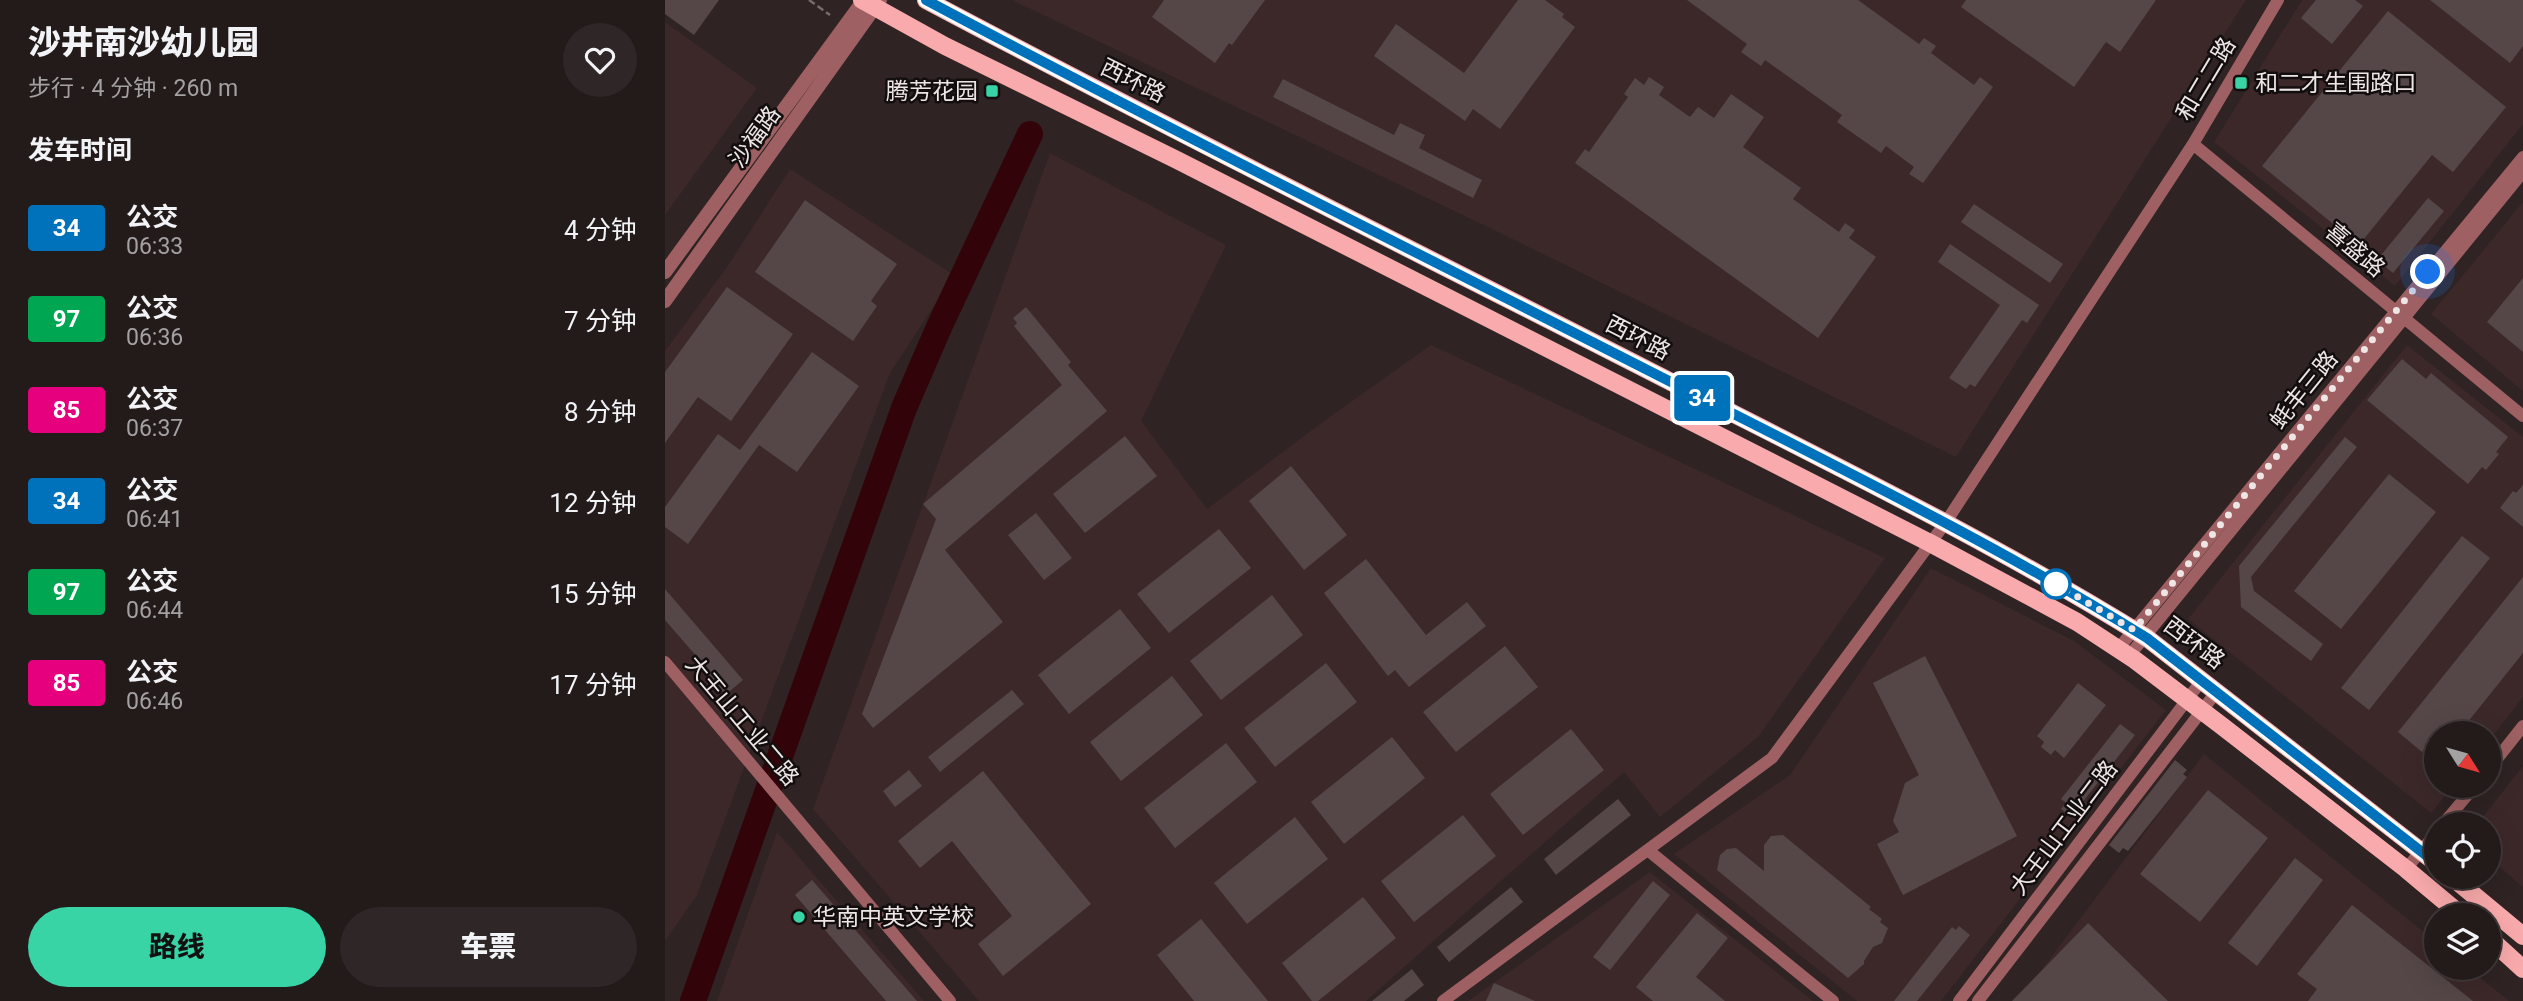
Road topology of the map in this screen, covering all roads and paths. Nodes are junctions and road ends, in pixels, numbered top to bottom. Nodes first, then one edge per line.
1 (809, 0) edge
2 (926, 0) edge
3 (2278, 0) edge
4 (869, 2) edge
5 (830, 15) dead end
6 (2193, 144) junction
7 (2523, 157) edge
8 (2523, 172) edge
9 (665, 272) edge
10 (665, 300) edge
11 (2400, 314) junction
12 (2523, 416) edge
13 (1946, 522) junction
14 (1930, 543) junction
15 (2140, 633) junction
16 (2124, 652) junction
17 (665, 663) edge
18 (2202, 680) junction
19 (2217, 691) junction
20 (2188, 699) junction
21 (2203, 711) junction
22 (2523, 726) edge
23 (2501, 754) edge
24 (2465, 798) edge
25 (2453, 812) edge
26 (2424, 847) edge
27 (1649, 851) junction
28 (2421, 851) junction
29 (2424, 853) edge
30 (2406, 869) junction
31 (2466, 889) edge
32 (2447, 903) edge
33 (2523, 936) edge
34 (2501, 949) edge
35 (2523, 969) edge
36 (950, 1001) edge
37 (1443, 1001) edge
38 (1833, 1001) edge
39 (1959, 1001) edge
40 (1978, 1001) edge

1 - 5 path
2 - 13 main road, 西环路
3 - 6 street, 和二二路
4 - 9 street, 沙福路
4 - 10 street, 沙福路
4 - 14 main road
6 - 11 street, 喜盛路
6 - 13 street, 和二二路
7 - 11 street, 蚝丰三路
8 - 11 street, 蚝丰三路
11 - 12 street, 喜盛路
11 - 15 street, 蚝丰三路
13 - 14 street, 和二二路
13 - 15 main road, 西环路
14 - 16 main road
14 - 27 street, 和二二路
15 - 16 street, 蚝丰三路
15 - 18 main road, 西环路
16 - 20 main road
17 - 36 street, 大王山工业二路
18 - 19 main road, 西环路
18 - 20 street, 大王山工业二路
19 - 21 street, 大王山工业二路
19 - 28 main road, 西环路
20 - 21 main road
20 - 39 street, 大王山工业二路
21 - 30 main road
21 - 40 street, 大王山工业二路
22 - 23 street
24 - 25 street
26 - 28 street
27 - 37 street, 和二二路
27 - 38 street
28 - 29 main road, 西环路
28 - 30 street
30 - 32 main road
31 - 33 main road
34 - 35 main road

